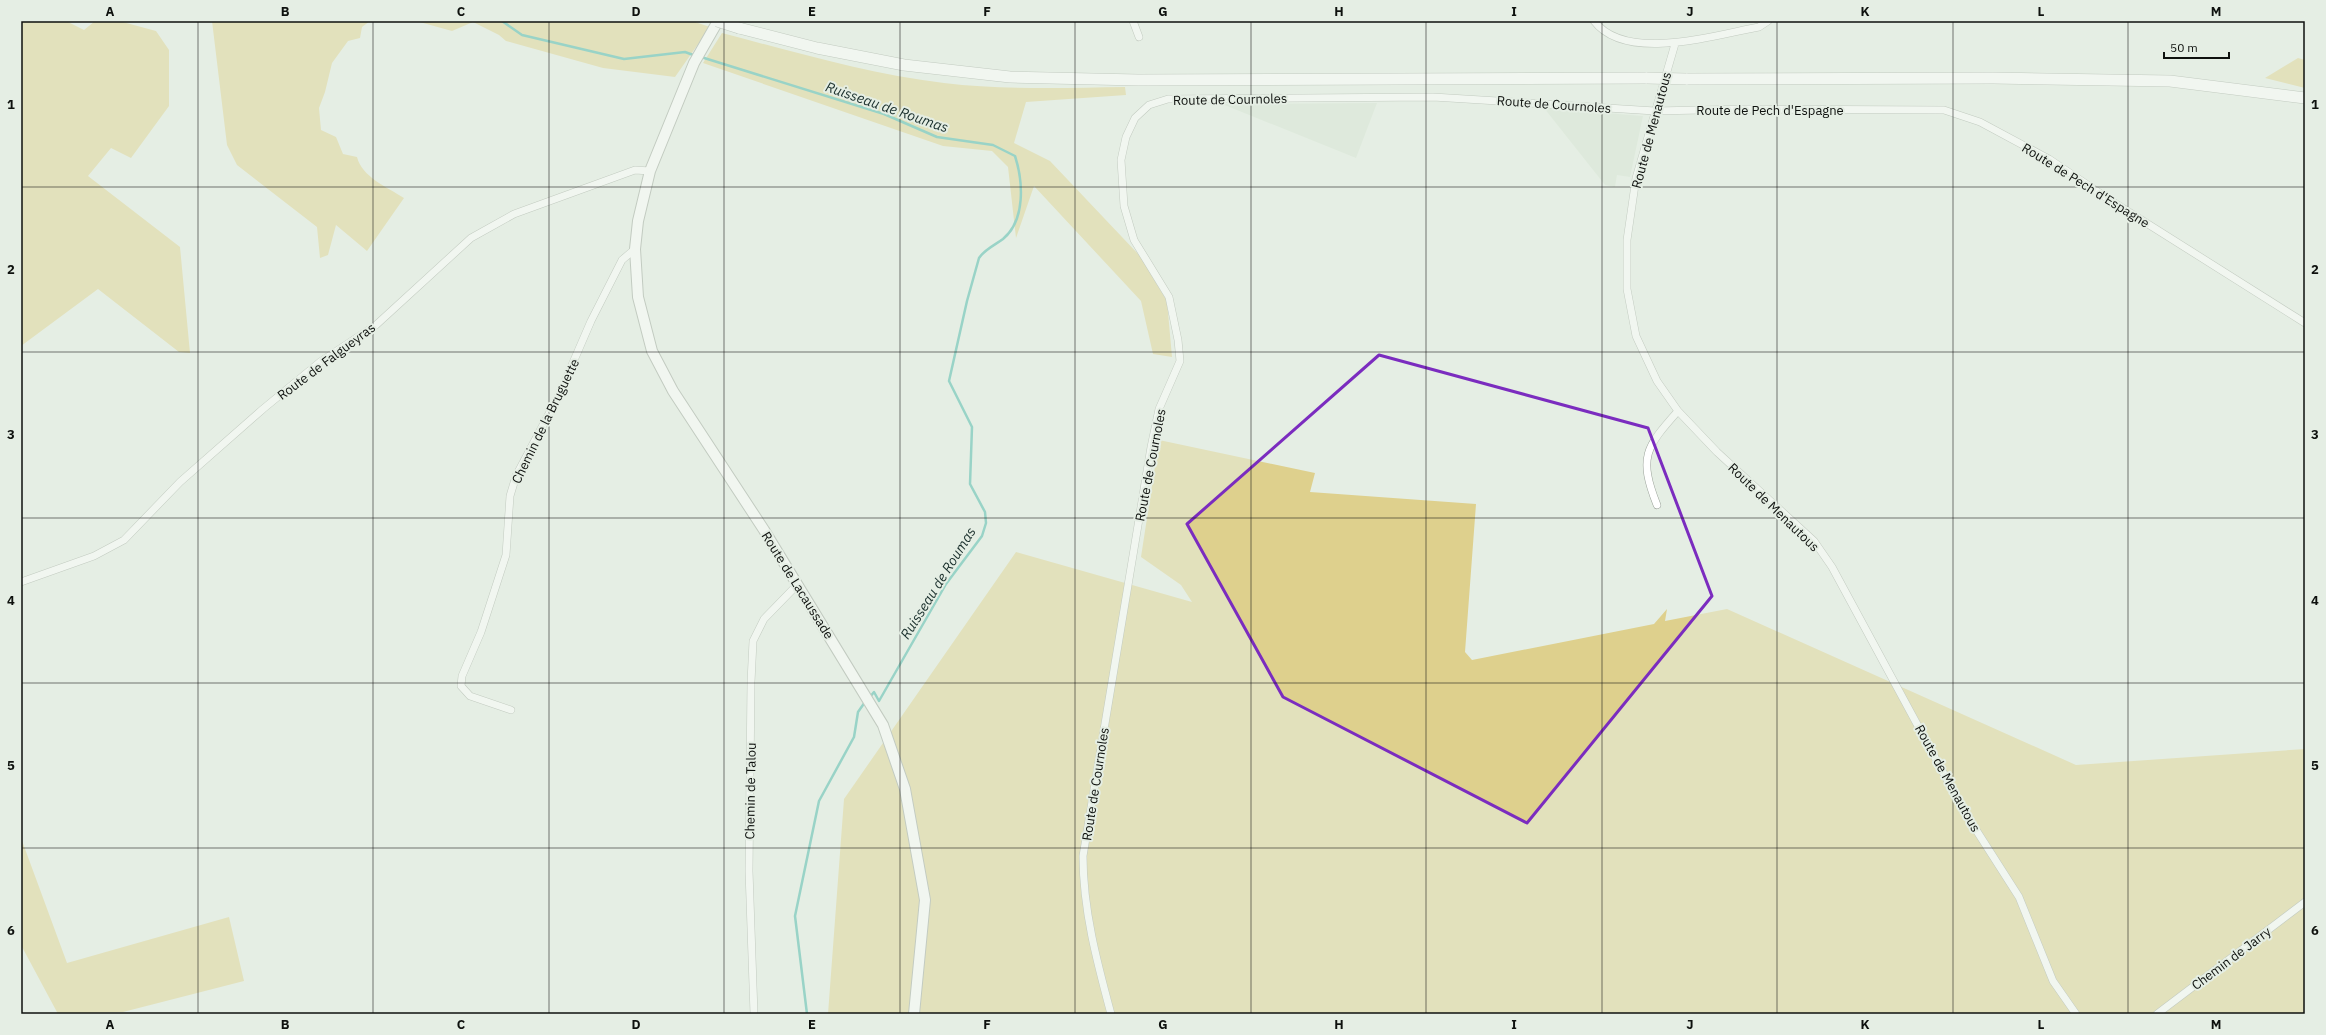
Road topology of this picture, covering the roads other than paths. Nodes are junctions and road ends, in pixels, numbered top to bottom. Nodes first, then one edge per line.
1 (718, 21) edge
2 (1133, 21) edge
3 (1594, 21) edge
4 (1768, 21) edge
5 (1139, 37) dead end
6 (1675, 44) junction
7 (2305, 98) edge
8 (1655, 111) junction
9 (650, 171) junction
10 (635, 249) junction
11 (2305, 323) edge
12 (1678, 411) junction
13 (1658, 505) dead end
14 (21, 582) edge
15 (797, 585) junction
16 (511, 710) dead end
17 (2305, 902) edge
18 (754, 1014) edge
19 (914, 1014) edge
20 (1111, 1014) edge
21 (2076, 1014) edge
22 (2157, 1014) edge

1 - 7 main road, bridge
1 - 9 street, Route de Lacaussade
2 - 5 street
3 - 6 street
4 - 6 street
6 - 8 street, Route de Menautous
8 - 11 street, Route de Pech d'Espagne
8 - 12 street, Route de Menautous
8 - 20 street, Route de Cournoles
9 - 10 street, Route de Lacaussade
9 - 14 street, Route de Falgueyras
10 - 15 street, Route de Lacaussade
10 - 16 street, Chemin de la Bruguette
12 - 13 street
12 - 21 street, Route de Menautous
15 - 18 street, Chemin de Talou
15 - 19 street, Route de Lacaussade
17 - 22 street, Chemin de Jarry

